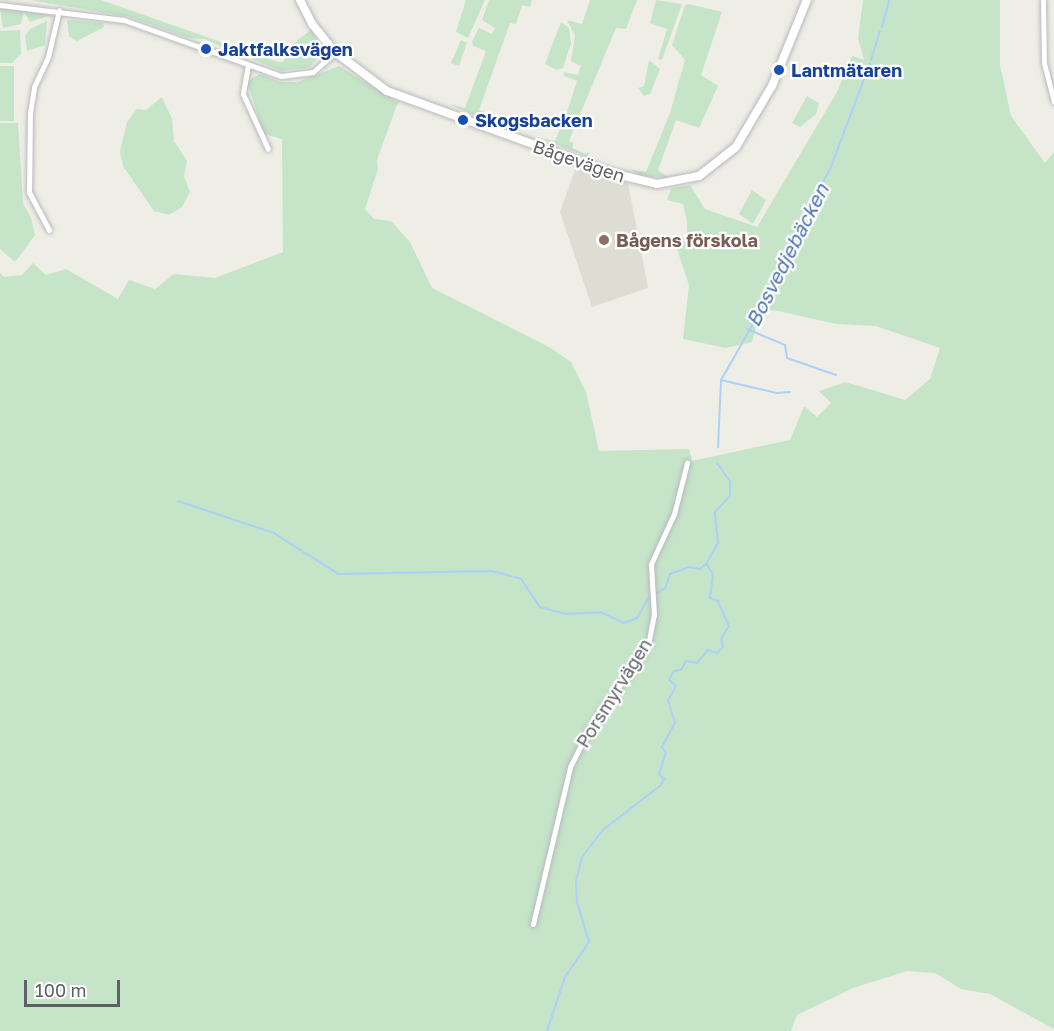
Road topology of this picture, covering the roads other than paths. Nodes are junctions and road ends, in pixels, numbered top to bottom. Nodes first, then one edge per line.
1 (300, 0) edge
2 (807, 0) edge
3 (1043, 0) edge
4 (0, 4) edge
5 (59, 10) junction
6 (335, 52) junction
7 (248, 65) junction
8 (1054, 102) edge
9 (268, 149) dead end
10 (49, 230) dead end
11 (687, 463) dead end
12 (532, 924) dead end

1 - 6 street, Bågevägen
2 - 6 street, Bågevägen
3 - 8 street
4 - 5 street
5 - 7 street
5 - 10 street
6 - 7 street
7 - 9 street
11 - 12 street, Porsmyrvägen

